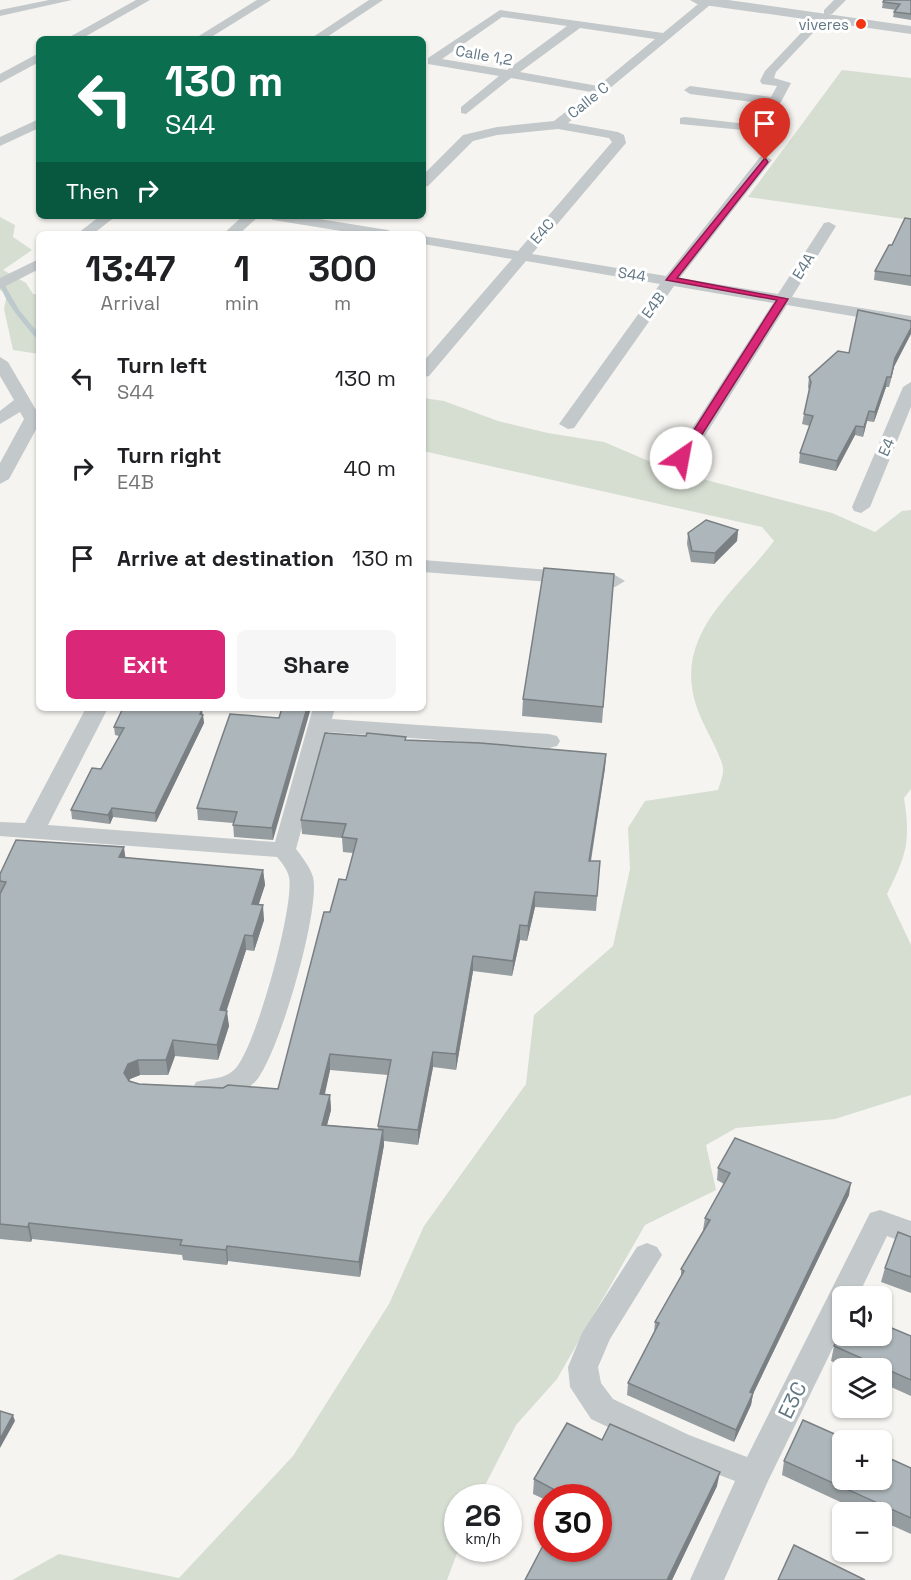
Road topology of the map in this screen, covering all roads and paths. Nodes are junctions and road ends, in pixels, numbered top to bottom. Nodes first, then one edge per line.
1 (34, 0) edge
2 (66, 0) edge
3 (144, 0) edge
4 (265, 0) edge
5 (377, 0) edge
6 (747, 0) edge
7 (840, 0) edge
8 (705, 1) edge
9 (15, 10) junction
10 (483, 10) dead end
11 (500, 13) junction
12 (0, 15) edge
13 (825, 15) junction
14 (578, 24) junction
15 (911, 24) edge
16 (911, 30) edge
17 (78, 36) edge
18 (205, 36) edge
19 (321, 36) edge
20 (665, 38) junction
21 (36, 59) edge
22 (426, 62) edge
23 (508, 75) junction
24 (0, 79) edge
25 (601, 90) junction
26 (690, 90) dead end
27 (776, 101) junction
28 (466, 110) dead end
29 (685, 121) dead end
30 (36, 124) edge
31 (558, 125) junction
32 (0, 142) edge
33 (765, 160) dead end
34 (426, 180) edge
35 (105, 219) edge
36 (248, 219) edge
37 (292, 219) edge
38 (828, 226) dead end
39 (88, 231) edge
40 (234, 231) edge
41 (366, 231) edge
42 (426, 240) edge
43 (520, 255) junction
44 (36, 265) edge
45 (671, 280) junction
46 (0, 284) edge
47 (783, 299) junction
48 (911, 321) edge
49 (0, 362) edge
50 (426, 368) edge
51 (911, 387) edge
52 (22, 402) junction
53 (36, 418) edge
54 (0, 419) edge
55 (568, 424) dead end
56 (681, 458) dead end
57 (0, 479) edge
58 (861, 507) dead end
59 (426, 566) edge
60 (615, 581) edge
61 (95, 711) edge
62 (321, 716) edge
63 (549, 741) dead end
64 (0, 829) edge
65 (33, 831) junction
66 (284, 850) junction
67 (185, 1088) edge
68 (911, 1233) edge
69 (647, 1255) dead end
70 (755, 1474) junction
71 (707, 1580) edge

1 - 9 street
2 - 9 street
3 - 17 street
4 - 18 street
5 - 19 street
6 - 13 street
7 - 13 street
8 - 13 street
8 - 20 street, Calle C
9 - 12 street
10 - 11 street
11 - 14 street
11 - 22 street, Calle 1,2
13 - 15 street
13 - 16 street
13 - 27 street
14 - 20 street
14 - 23 street
20 - 25 street, Calle C
21 - 24 street
22 - 23 street, Calle 1,2
23 - 25 street, Calle 1,2
23 - 28 street
25 - 31 street, Calle C
26 - 27 street
27 - 29 street
30 - 32 street
31 - 34 street, Calle C
31 - 43 street, E4C
33 - 45 street, E4B
35 - 39 street
36 - 40 street
37 - 41 street
38 - 47 street, E4A
42 - 43 street, S44
43 - 45 street, S44
43 - 50 street, E4C
44 - 46 street
45 - 47 street, S44
45 - 55 street, E4B
47 - 48 street, S44
47 - 56 street, E4A
49 - 52 street
51 - 58 street, E4
52 - 53 street
52 - 54 street
53 - 57 street
59 - 60 street
61 - 65 street
62 - 63 street
62 - 66 street
64 - 65 street
65 - 66 street
66 - 67 street
68 - 70 street, E3C
69 - 70 street
70 - 71 street, E3C

